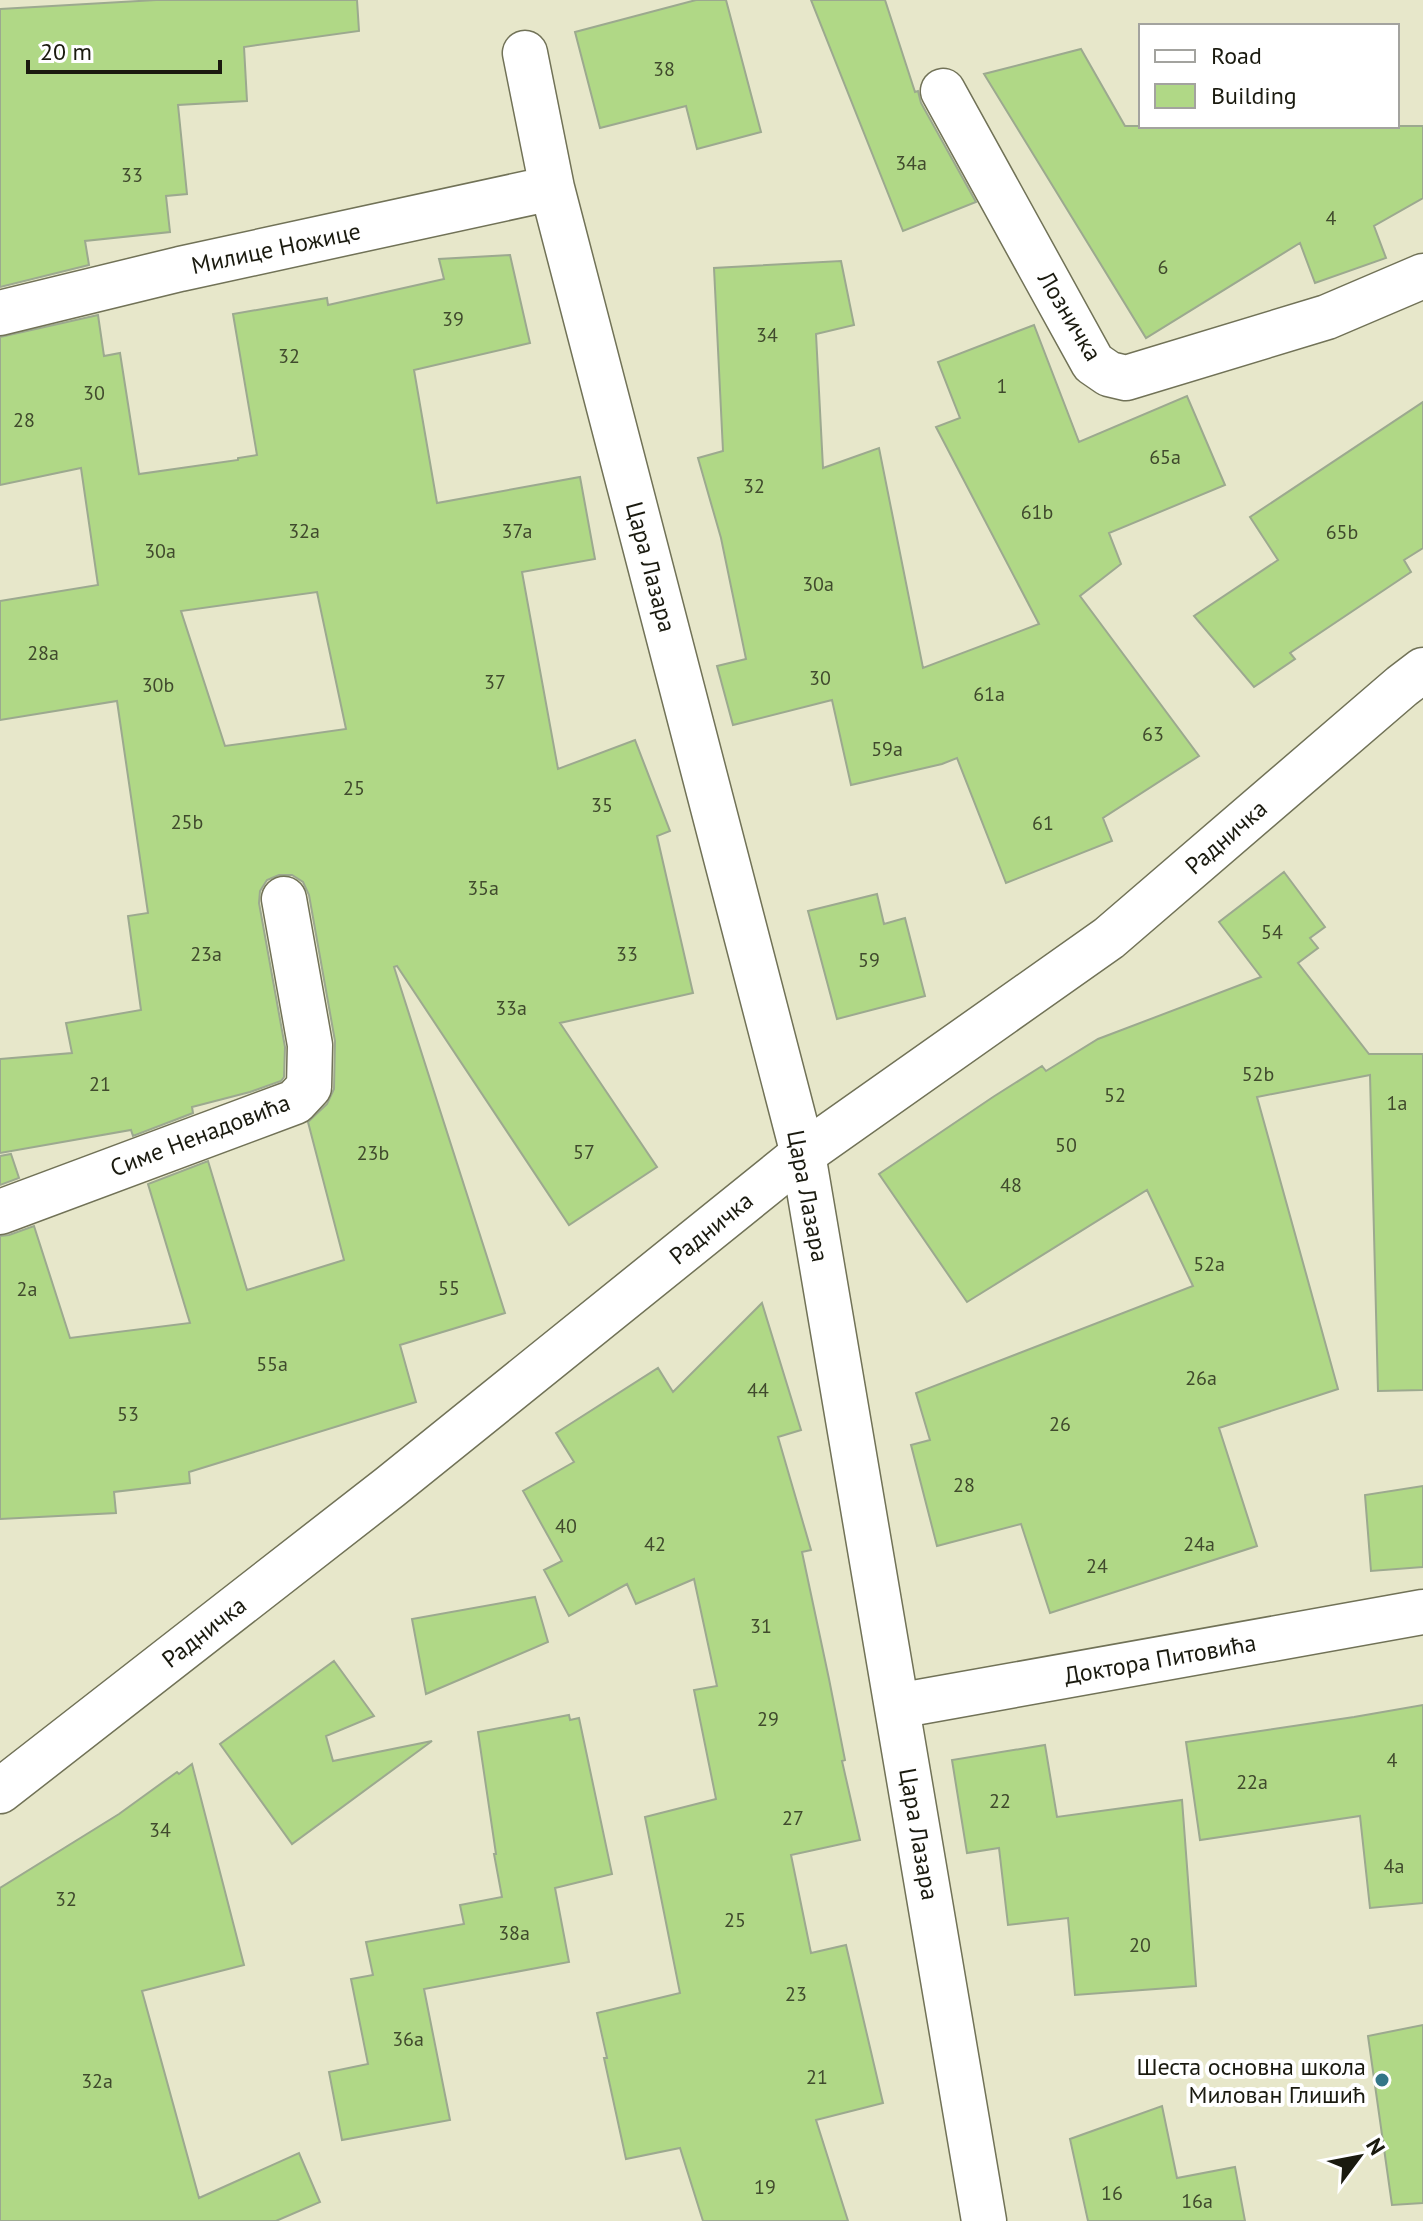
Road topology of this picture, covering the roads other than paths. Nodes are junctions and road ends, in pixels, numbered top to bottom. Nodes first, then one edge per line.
1 (525, 53) dead end
2 (943, 91) dead end
3 (552, 188) junction
4 (1423, 276) edge
5 (0, 313) edge
6 (1416, 686) edge
7 (284, 899) dead end
8 (803, 1154) junction
9 (0, 1212) edge
10 (1423, 1612) edge
11 (897, 1706) junction
12 (0, 1791) edge
13 (984, 2221) edge

1 - 3 street, Цара Лазара
2 - 4 street, Лозничка
3 - 5 street, Милице Ножице
3 - 8 street, Цара Лазара
6 - 8 street, Радничка
7 - 9 street, Симе Ненадовића
8 - 11 street, Цара Лазара
8 - 12 street, Радничка
10 - 11 street, Доктора Питовића
11 - 13 street, Цара Лазара

